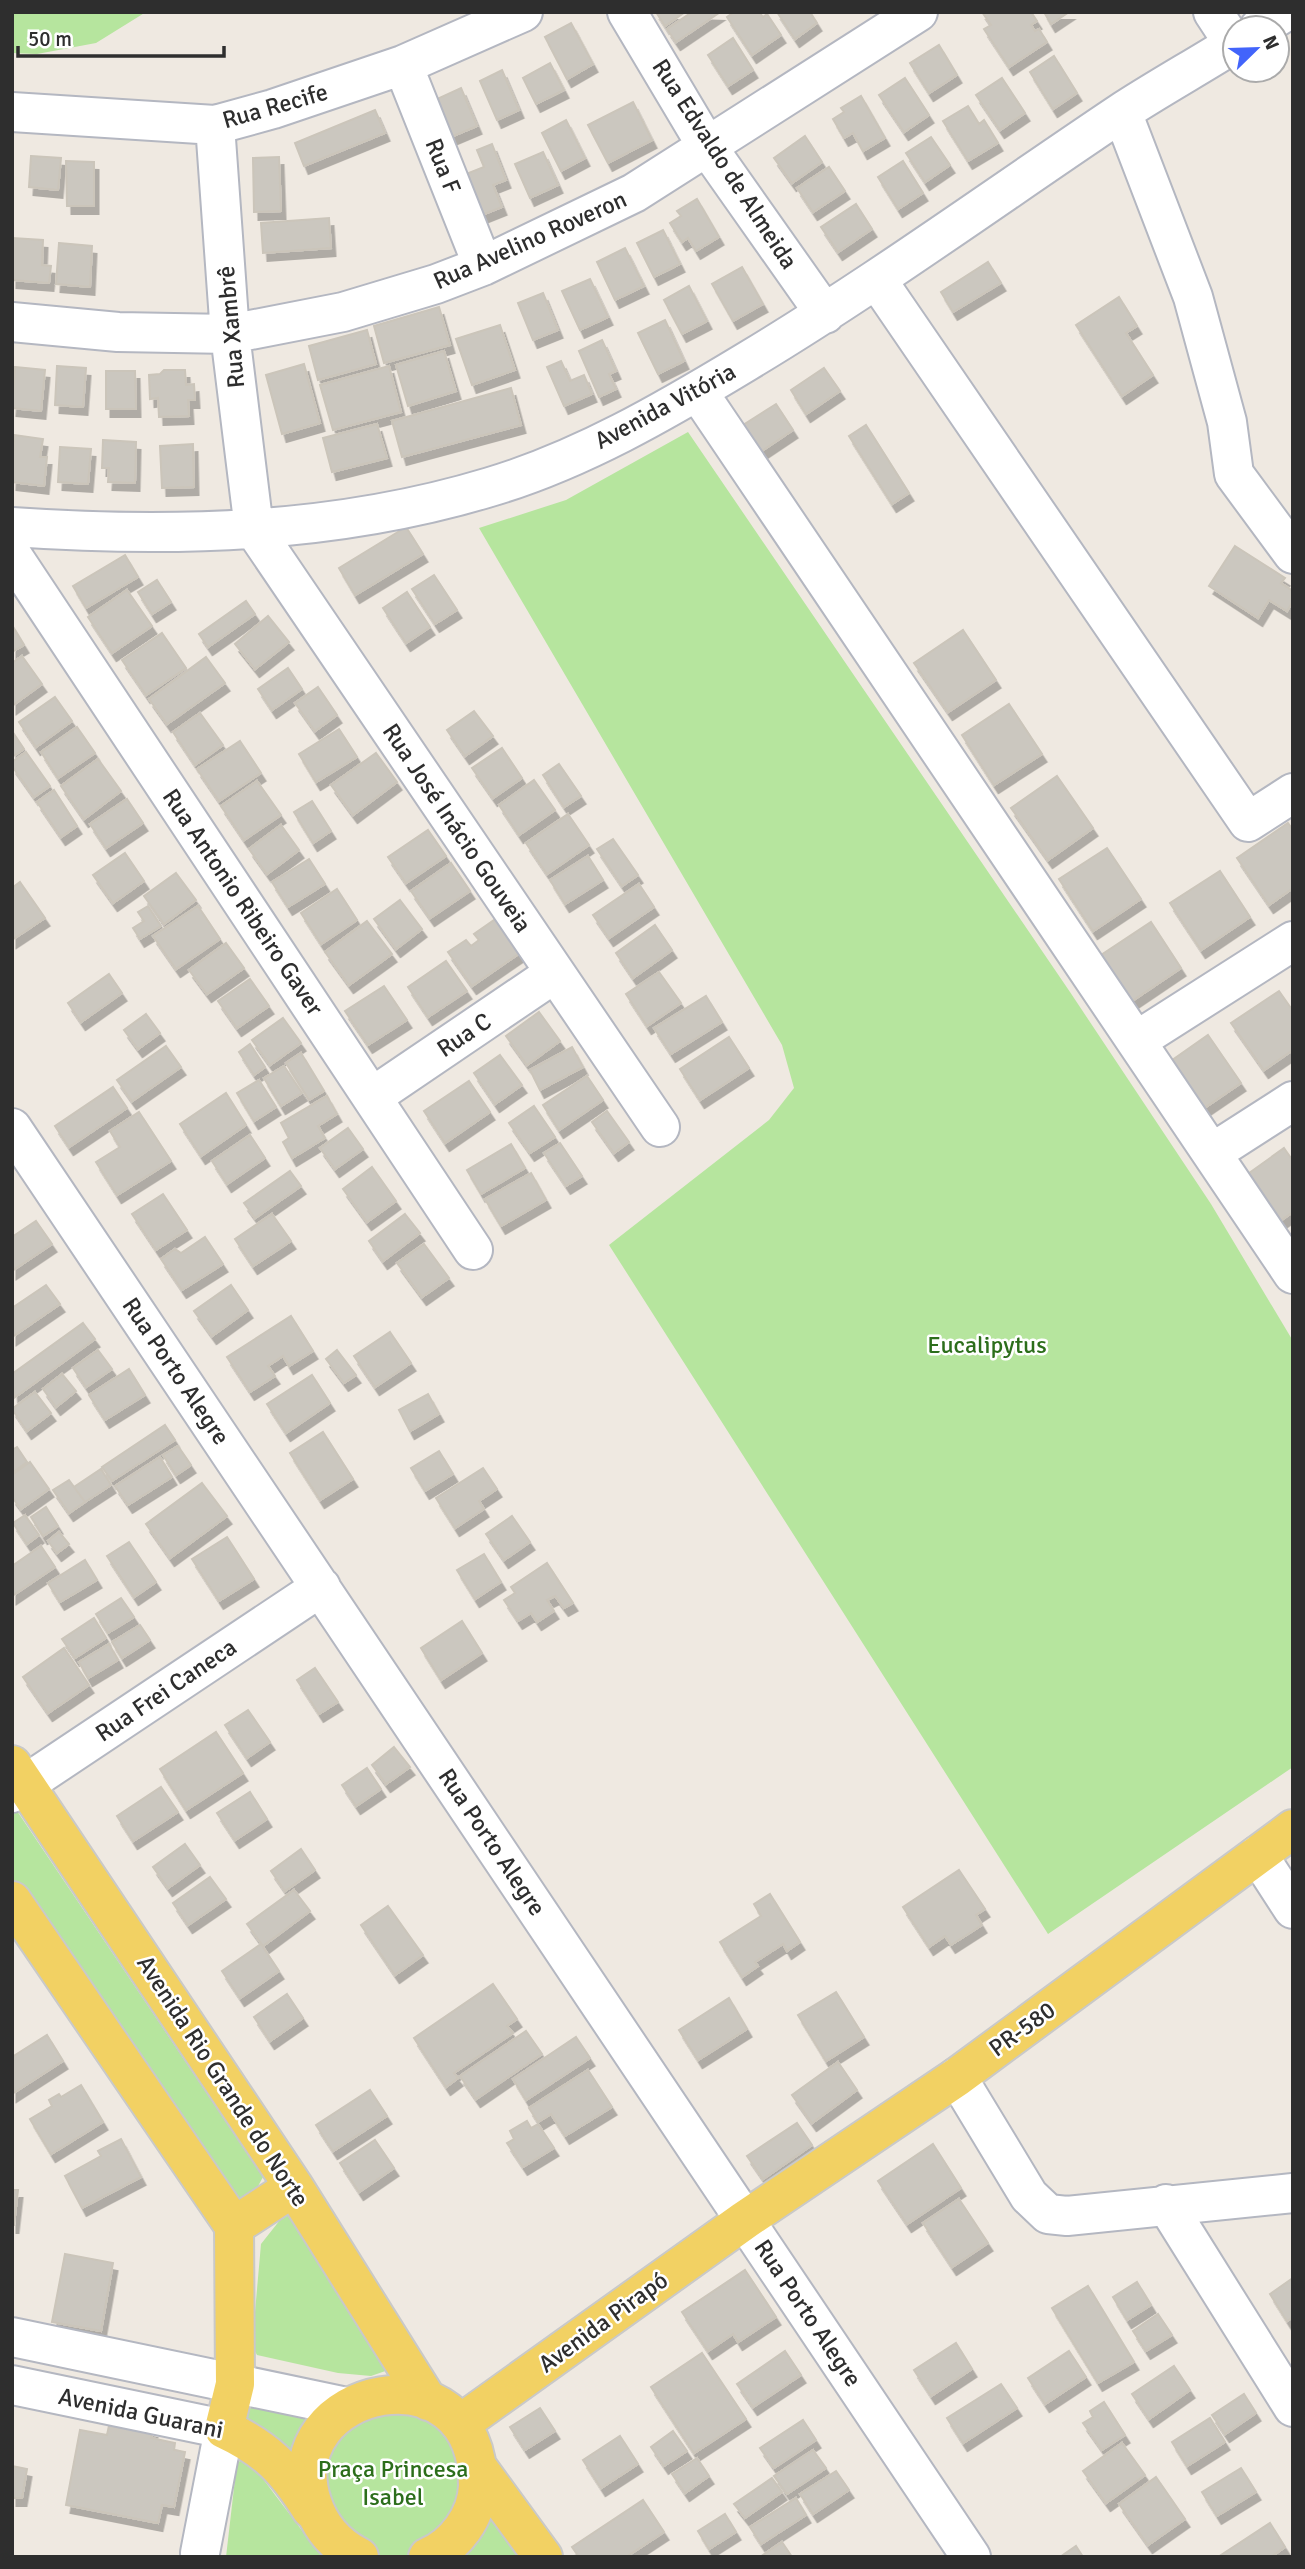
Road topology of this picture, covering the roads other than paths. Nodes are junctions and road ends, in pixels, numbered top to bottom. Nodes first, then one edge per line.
1 (523, 12) edge
2 (627, 12) edge
3 (918, 12) edge
4 (1221, 51) edge
5 (402, 65) junction
6 (1122, 112) junction
7 (12, 113) edge
8 (215, 125) junction
9 (708, 148) junction
10 (483, 267) junction
11 (877, 280) junction
12 (825, 314) junction
13 (12, 322) edge
14 (230, 334) junction
15 (698, 392) junction
16 (12, 527) edge
17 (254, 529) junction
18 (1293, 554) edge
19 (12, 555) edge
20 (1293, 793) edge
21 (1293, 941) edge
22 (555, 973) junction
23 (1136, 1041) junction
24 (372, 1097) junction
25 (1293, 1101) edge
26 (660, 1127) dead end
27 (12, 1128) edge
28 (1212, 1153) junction
29 (473, 1250) dead end
30 (1292, 1271) edge
31 (321, 1587) junction
32 (17, 1780) edge
33 (1293, 1829) edge
34 (1258, 1855) junction
35 (12, 1901) edge
36 (1293, 1909) edge
37 (957, 2077) junction
38 (294, 2188) junction
39 (1293, 2193) edge
40 (1166, 2204) junction
41 (745, 2220) junction
42 (234, 2226) junction
43 (12, 2337) edge
44 (235, 2384) junction
45 (12, 2385) edge
46 (428, 2401) junction
47 (347, 2407) junction
48 (1293, 2407) edge
49 (460, 2424) junction
50 (224, 2429) junction
51 (478, 2468) junction
52 (316, 2516) junction
53 (199, 2556) edge
54 (359, 2557) edge
55 (428, 2557) edge
56 (543, 2557) edge
57 (971, 2557) edge

1 - 5 street, Rua Recife
2 - 9 street, Rua Edvaldo de Almeida
3 - 9 street, Rua Avelino Roveron
4 - 6 street, Avenida Vitória
5 - 8 street, Rua Recife
5 - 10 street, Rua F
6 - 11 street, Avenida Vitória
6 - 18 street
7 - 8 street, Rua Recife
8 - 14 street, Rua Xambrê
9 - 10 street, Rua Avelino Roveron
9 - 12 street, Rua Edvaldo de Almeida
10 - 14 street, Rua Avelino Roveron
11 - 12 street, Avenida Vitória
11 - 20 street
12 - 15 street, Avenida Vitória
13 - 14 street, Rua Avelino Roveron
14 - 17 street, Rua Xambrê
15 - 17 street, Avenida Vitória
15 - 23 street
16 - 17 street, Avenida Vitória
17 - 22 street, Rua José Inácio Gouveia
19 - 24 street, Rua Antonio Ribeiro Gaver
21 - 23 street
22 - 24 street, Rua C
22 - 26 street, Rua José Inácio Gouveia
23 - 28 street
24 - 29 street, Rua Antonio Ribeiro Gaver
25 - 28 street
27 - 31 street, Rua Porto Alegre
28 - 30 street
31 - 32 street, Rua Frei Caneca
31 - 41 street, Rua Porto Alegre
32 - 38 main road, Avenida Rio Grande do Norte
33 - 34 main road, PR-580 / PR-580
34 - 36 street
34 - 37 main road, PR-580 / PR-580
35 - 42 main road
37 - 40 street
37 - 41 main road, PR-580 / PR-580
38 - 42 main road
38 - 46 main road, Avenida Rio Grande do Norte
39 - 40 street
40 - 48 street
41 - 49 main road, Avenida Pirapó
41 - 57 street, Rua Porto Alegre
42 - 44 main road
43 - 44 street, Avenida Guarani
44 - 47 street, Avenida Guarani
44 - 50 main road
45 - 50 street, Avenida Guarani
46 - 47 main road
46 - 49 main road
47 - 52 main road
49 - 51 main road
50 - 52 main road, Avenida Guarani
50 - 53 street
51 - 55 main road
51 - 56 main road
52 - 54 main road, Avenida Guarani

